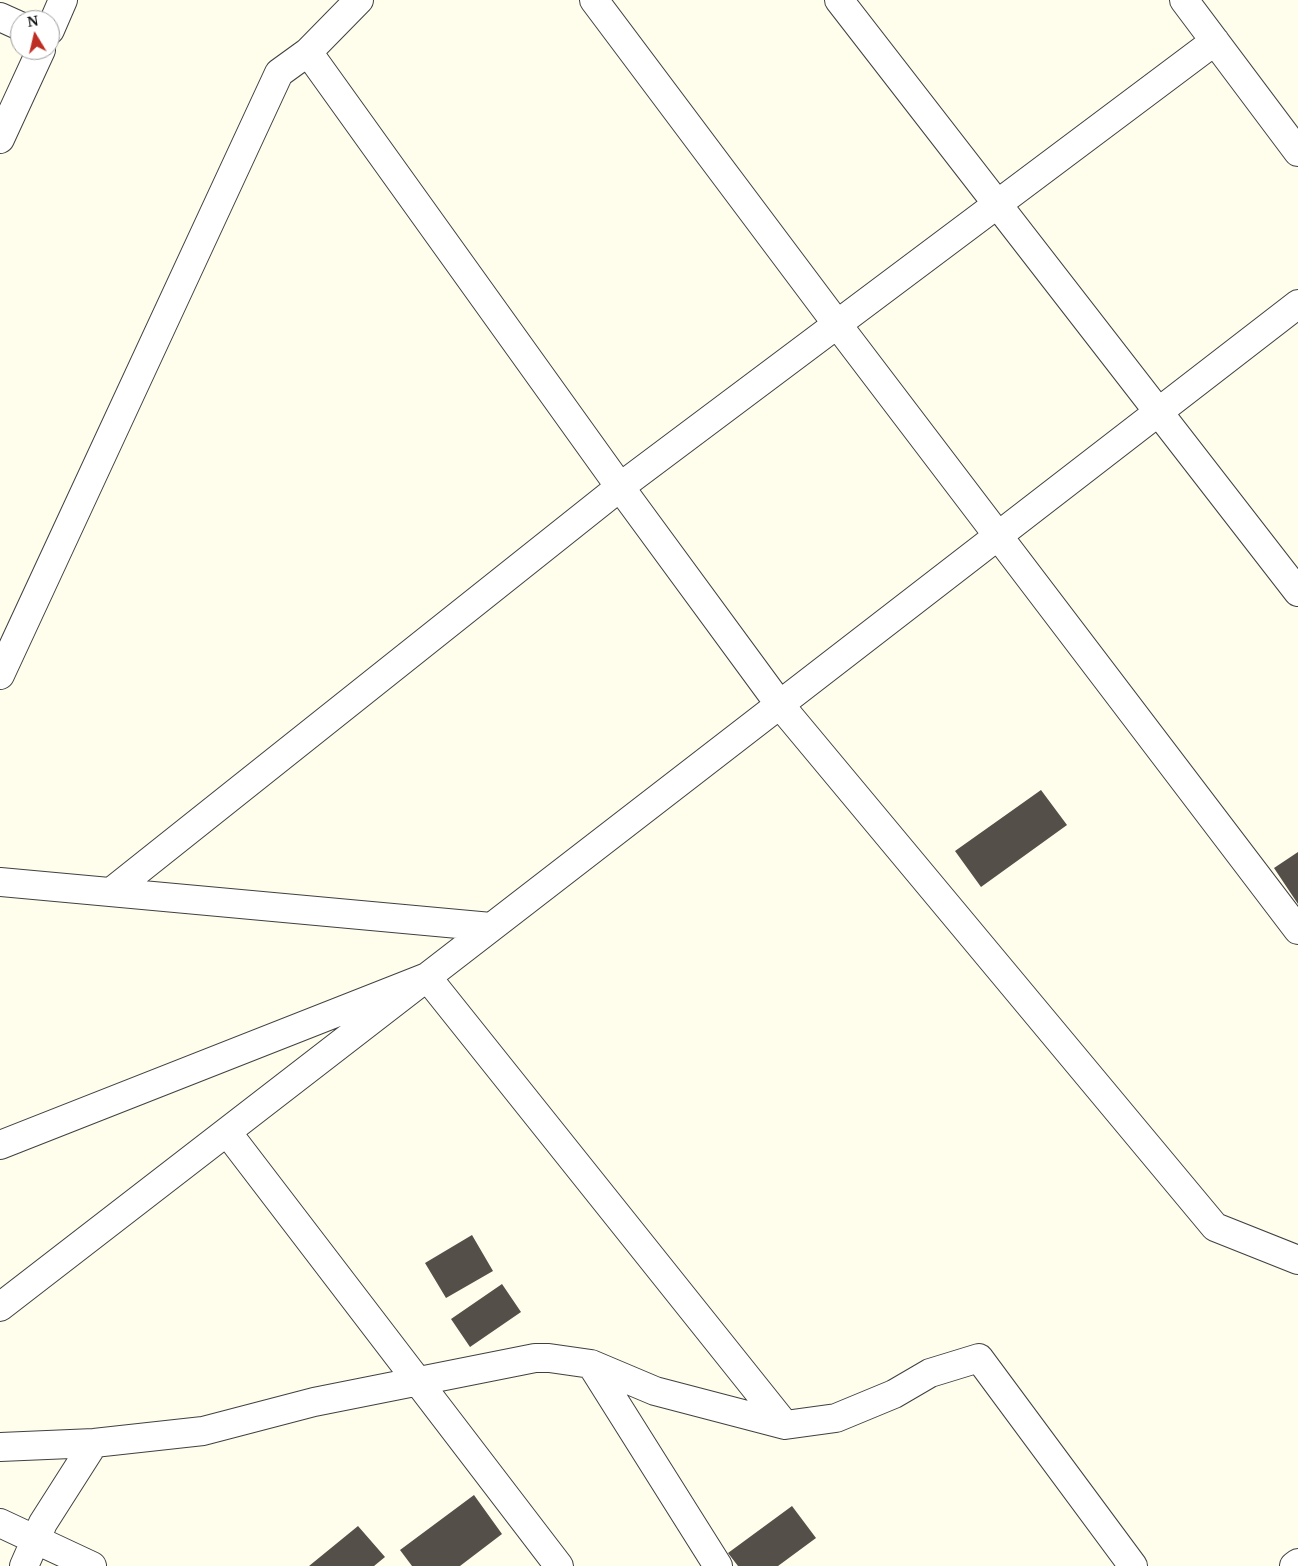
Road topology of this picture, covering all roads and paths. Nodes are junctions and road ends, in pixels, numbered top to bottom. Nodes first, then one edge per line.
1 (359, 0) edge
2 (594, 0) edge
3 (839, 0) edge
4 (1184, 0) edge
5 (1215, 41) junction
6 (308, 52) junction
7 (36, 60) edge
8 (0, 139) edge
9 (1298, 152) edge
10 (997, 204) junction
11 (1298, 304) edge
12 (837, 324) junction
13 (1158, 412) junction
14 (620, 487) junction
15 (998, 536) junction
16 (1298, 592) edge
17 (0, 675) edge
18 (780, 705) junction
19 (0, 882) edge
20 (111, 892) junction
21 (492, 927) junction
22 (1298, 930) edge
23 (427, 977) junction
24 (227, 1132) junction
25 (0, 1146) edge
26 (1298, 1260) edge
27 (0, 1307) edge
28 (591, 1364) junction
29 (418, 1382) junction
30 (785, 1425) junction
31 (94, 1443) junction
32 (0, 1447) edge
33 (0, 1524) edge
34 (35, 1540) junction
35 (1298, 1563) edge
36 (24, 1566) edge
37 (92, 1566) edge
38 (559, 1566) edge
39 (718, 1566) edge
40 (1133, 1566) edge
41 (1294, 1566) edge

1 - 6 street
2 - 12 street
3 - 10 street
4 - 5 street
5 - 9 street
5 - 10 street
6 - 14 street
6 - 17 street
7 - 8 street
10 - 12 street
10 - 13 street
11 - 13 street
12 - 14 street
12 - 15 street
13 - 15 street
13 - 16 street
14 - 18 street
14 - 20 street
15 - 18 street
15 - 22 street
18 - 21 street
18 - 26 street
19 - 20 street
20 - 21 street
21 - 23 street
23 - 24 street
23 - 25 street
23 - 30 street
24 - 27 street
24 - 29 street
28 - 29 street
28 - 30 street
28 - 39 street
29 - 31 street
29 - 38 street
30 - 40 street
31 - 32 street
31 - 34 street
33 - 34 street
34 - 36 street
34 - 37 street
35 - 41 street

